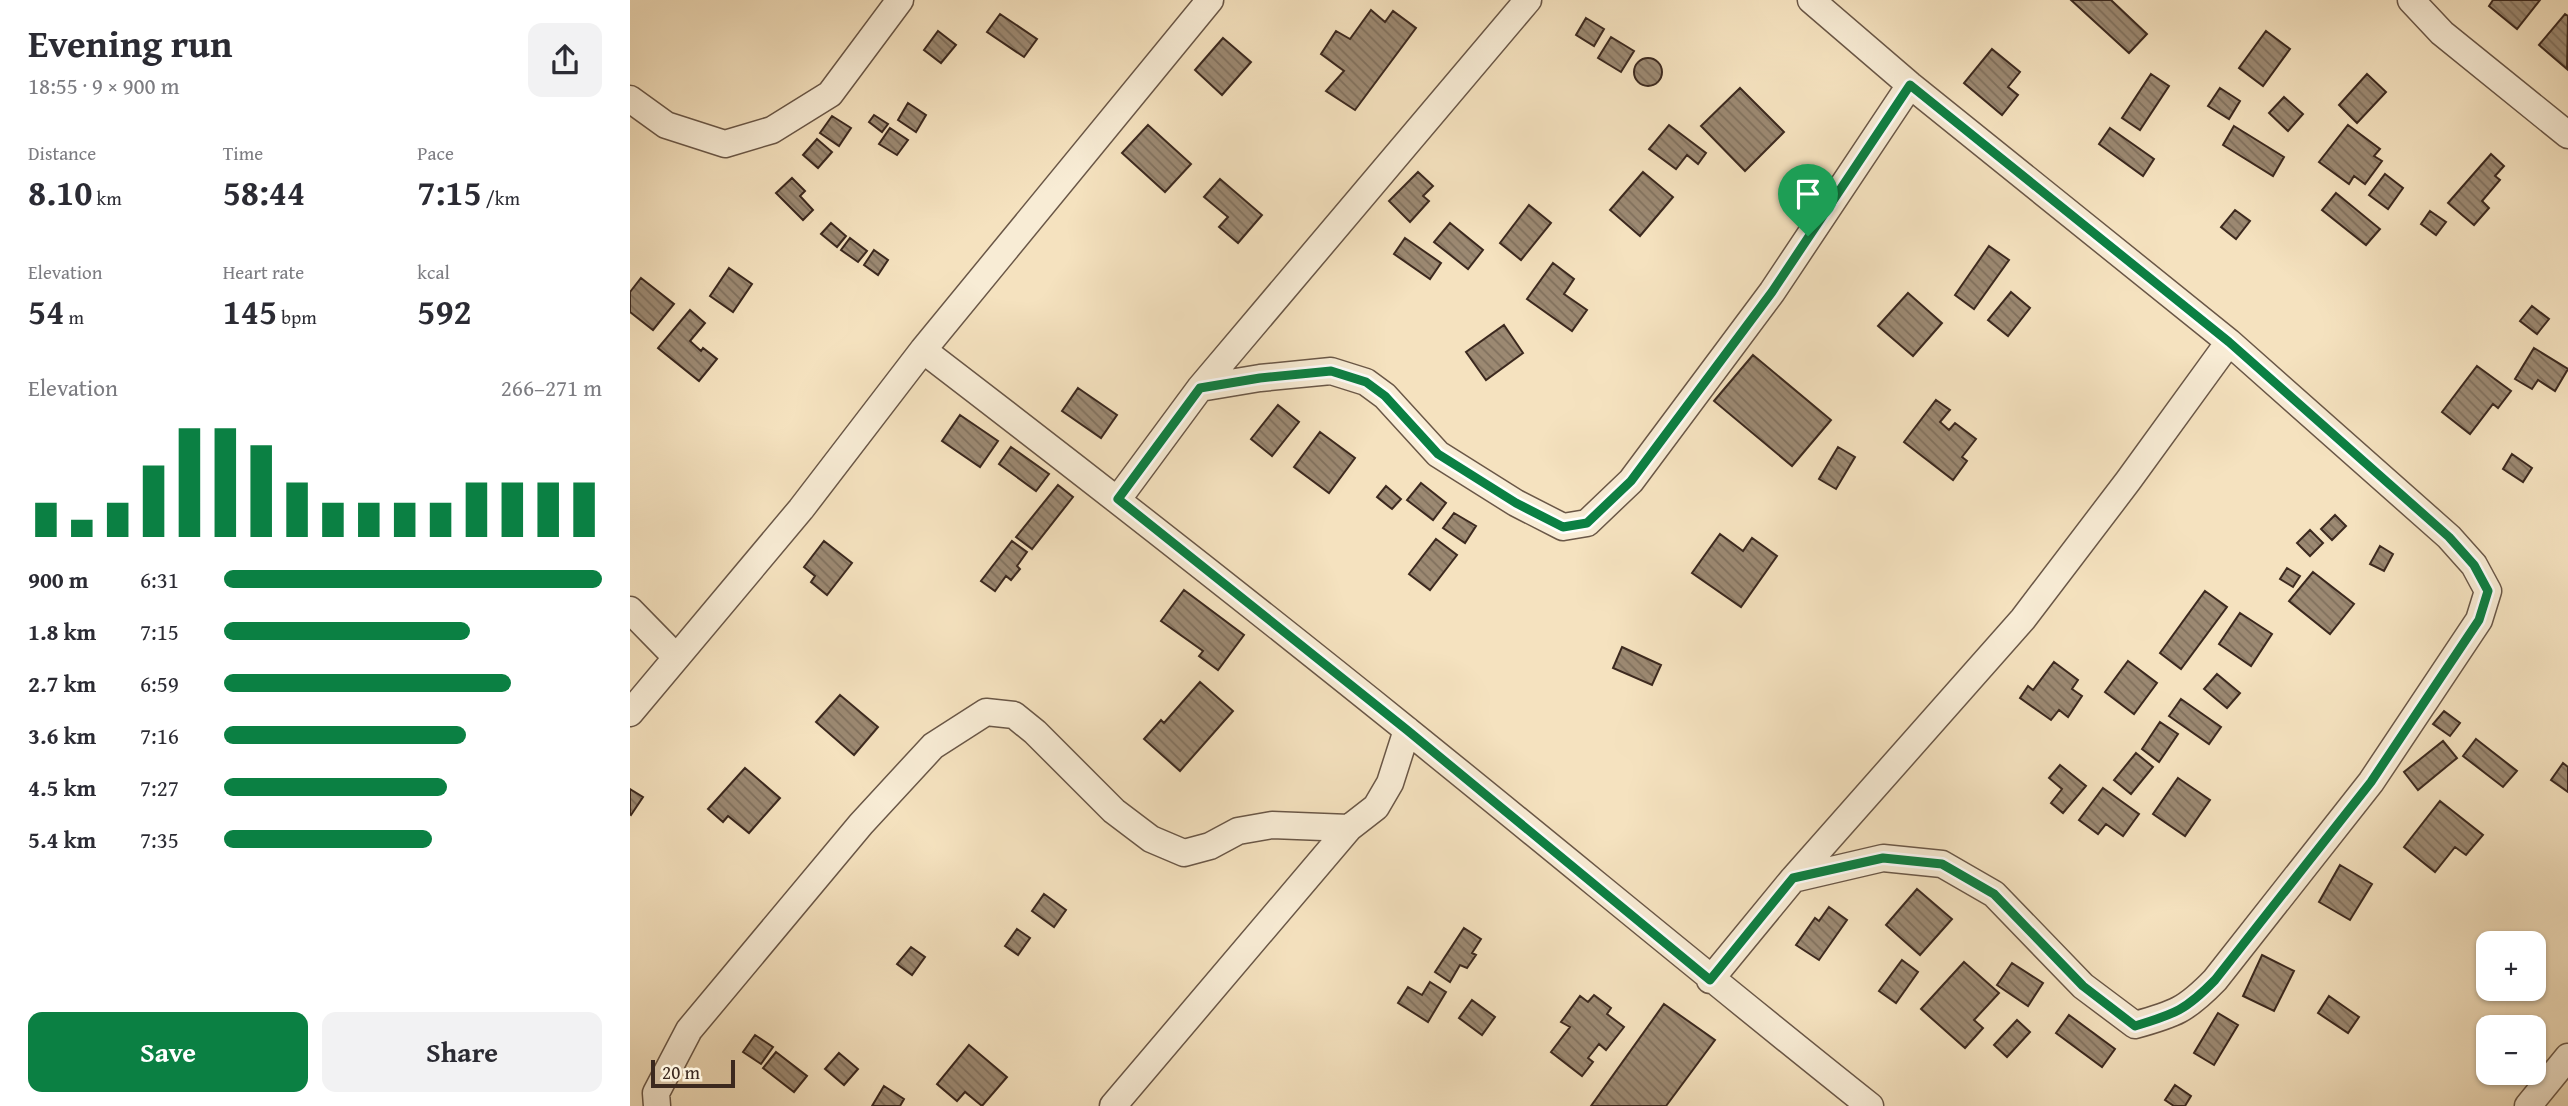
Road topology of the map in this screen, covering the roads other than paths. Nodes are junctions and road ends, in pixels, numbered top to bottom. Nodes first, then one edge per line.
1 (900, 0) edge
2 (1210, 0) edge
3 (1528, 0) edge
4 (1811, 0) edge
5 (2411, 0) edge
6 (1910, 85) junction
7 (630, 99) edge
8 (2568, 135) edge
9 (2229, 342) junction
10 (923, 350) junction
11 (1200, 388) junction
12 (1118, 499) junction
13 (630, 610) edge
14 (676, 657) junction
15 (630, 713) edge
16 (1407, 730) junction
17 (1349, 828) junction
18 (1793, 878) junction
19 (1710, 980) junction
20 (2568, 1057) edge
21 (656, 1106) edge
22 (1113, 1106) edge
23 (1870, 1106) edge
24 (2528, 1106) edge

1 - 7 street
2 - 10 street
3 - 11 street
4 - 6 street
5 - 8 street
6 - 9 street
6 - 11 street
9 - 18 street
9 - 18 street
10 - 12 street
10 - 14 street
11 - 12 street
12 - 16 street
13 - 14 street
14 - 15 street
16 - 17 street
16 - 19 street
17 - 21 street
17 - 22 street
18 - 19 street
19 - 23 street
20 - 24 street

